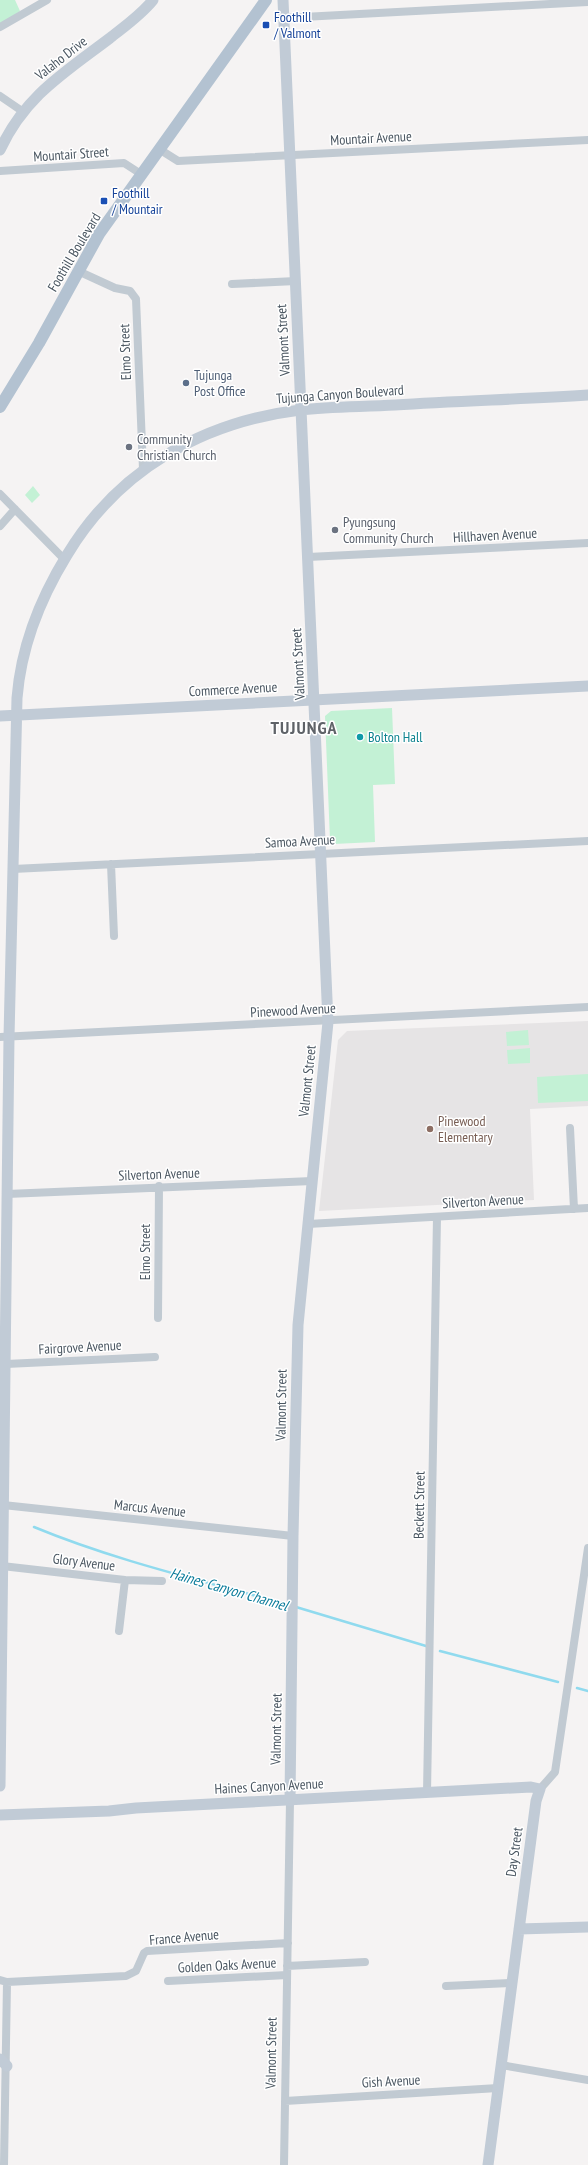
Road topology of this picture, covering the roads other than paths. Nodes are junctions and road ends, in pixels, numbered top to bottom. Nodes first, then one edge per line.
1 (47, 0) edge
2 (153, 0) edge
3 (266, 0) edge
4 (283, 0) edge
5 (588, 2) edge
6 (284, 18) junction
7 (0, 27) edge
8 (0, 96) edge
9 (22, 111) junction
10 (588, 140) edge
11 (159, 149) junction
12 (0, 150) edge
13 (291, 155) junction
14 (0, 171) edge
15 (141, 174) junction
16 (78, 270) junction
17 (296, 281) junction
18 (232, 284) dead end
19 (588, 395) edge
20 (0, 408) edge
21 (302, 410) junction
22 (143, 469) junction
23 (0, 494) edge
24 (15, 509) junction
25 (0, 526) edge
26 (588, 543) edge
27 (308, 557) junction
28 (64, 559) junction
29 (588, 686) edge
30 (315, 700) junction
31 (0, 716) edge
32 (17, 716) junction
33 (588, 841) edge
34 (321, 853) junction
35 (111, 864) junction
36 (13, 869) junction
37 (114, 936) dead end
38 (588, 1007) edge
39 (328, 1022) junction
40 (4, 1037) edge
41 (570, 1128) dead end
42 (312, 1181) junction
43 (159, 1186) junction
44 (7, 1194) junction
45 (588, 1208) edge
46 (574, 1209) junction
47 (437, 1217) junction
48 (308, 1224) junction
49 (158, 1318) dead end
50 (155, 1357) dead end
51 (6, 1364) junction
52 (3, 1505) junction
53 (2, 1534) edge
54 (293, 1536) junction
55 (588, 1548) edge
56 (2, 1566) junction
57 (125, 1580) junction
58 (162, 1581) dead end
59 (585, 1590) edge
60 (119, 1630) dead end
61 (0, 1786) edge
62 (540, 1789) junction
63 (427, 1793) junction
64 (290, 1801) junction
65 (0, 1815) edge
66 (588, 1927) edge
67 (519, 1929) junction
68 (288, 1943) junction
69 (365, 1962) dead end
70 (287, 1966) junction
71 (287, 1975) junction
72 (4, 1981) edge
73 (168, 1982) dead end
74 (512, 1983) junction
75 (446, 1986) dead end
76 (3, 2062) edge
77 (501, 2065) junction
78 (588, 2080) edge
79 (498, 2088) junction
80 (285, 2101) junction
81 (4, 2165) edge
82 (284, 2165) edge
83 (488, 2165) edge

1 - 7 street
2 - 9 street, Valaho Drive
3 - 11 main road, Foothill Boulevard
4 - 6 street, Valmont Street
5 - 6 street
6 - 13 street, Valmont Street
8 - 9 street
9 - 12 street, Valaho Drive
10 - 13 street, Mountair Avenue
11 - 13 street, Mountair Avenue
11 - 15 main road, Foothill Boulevard
13 - 17 street, Valmont Street
14 - 15 street, Mountair Street
15 - 16 main road, Foothill Boulevard
16 - 20 main road, Foothill Boulevard
16 - 22 street, Elmo Street
17 - 18 street
17 - 21 street, Valmont Street
19 - 21 street, Tujunga Canyon Boulevard
21 - 22 street, Tujunga Canyon Boulevard
21 - 27 street, Valmont Street
22 - 28 street, Tujunga Canyon Boulevard
23 - 24 street
24 - 25 street
24 - 28 street
26 - 27 street, Hillhaven Avenue
27 - 30 street, Valmont Street
28 - 32 street, Tujunga Canyon Boulevard
29 - 30 street, Commerce Avenue
30 - 32 street, Commerce Avenue
30 - 34 street, Valmont Street
31 - 32 street, Commerce Avenue
32 - 36 street, Tujunga Canyon Boulevard
33 - 34 street, Samoa Avenue
34 - 35 street, Samoa Avenue
34 - 39 street, Valmont Street
35 - 36 street, Samoa Avenue
35 - 37 street
36 - 40 street, Tujunga Canyon Boulevard
38 - 39 street, Pinewood Avenue
39 - 40 street, Pinewood Avenue
39 - 42 street, Valmont Street
40 - 44 street, Tujunga Canyon Boulevard
41 - 46 street
42 - 43 street, Silverton Avenue
42 - 48 street, Valmont Street
43 - 44 street, Silverton Avenue
43 - 49 street, Elmo Street
44 - 51 street, Tujunga Canyon Boulevard
45 - 46 street, Silverton Avenue
46 - 47 street, Silverton Avenue
47 - 48 street, Silverton Avenue
47 - 63 street, Beckett Street
48 - 54 street, Valmont Street
50 - 51 street, Fairgrove Avenue
51 - 52 street, Tujunga Canyon Boulevard
52 - 53 street, Tujunga Canyon Boulevard
52 - 54 street, Marcus Avenue
53 - 56 street, Tujunga Canyon Boulevard
54 - 64 street, Valmont Street
55 - 59 street, Day Street
56 - 57 street, Glory Avenue
56 - 61 street, Tujunga Canyon Boulevard
57 - 58 street, Glory Avenue
57 - 60 street
59 - 62 street, Day Street
62 - 63 street, Haines Canyon Avenue
62 - 67 street, Day Street
63 - 64 street, Haines Canyon Avenue
64 - 65 street, Haines Canyon Avenue
64 - 68 street, Valmont Street
66 - 67 street
67 - 74 street, Day Street
68 - 70 street, Valmont Street
68 - 72 street, France Avenue
69 - 70 street
70 - 71 street, Valmont Street
71 - 73 street, Golden Oaks Avenue
71 - 80 street, Valmont Street
72 - 76 street
74 - 75 street
74 - 77 street, Day Street
76 - 81 street
77 - 78 street
77 - 79 street, Day Street
79 - 80 street, Gish Avenue
79 - 83 street, Day Street
80 - 82 street, Valmont Street

